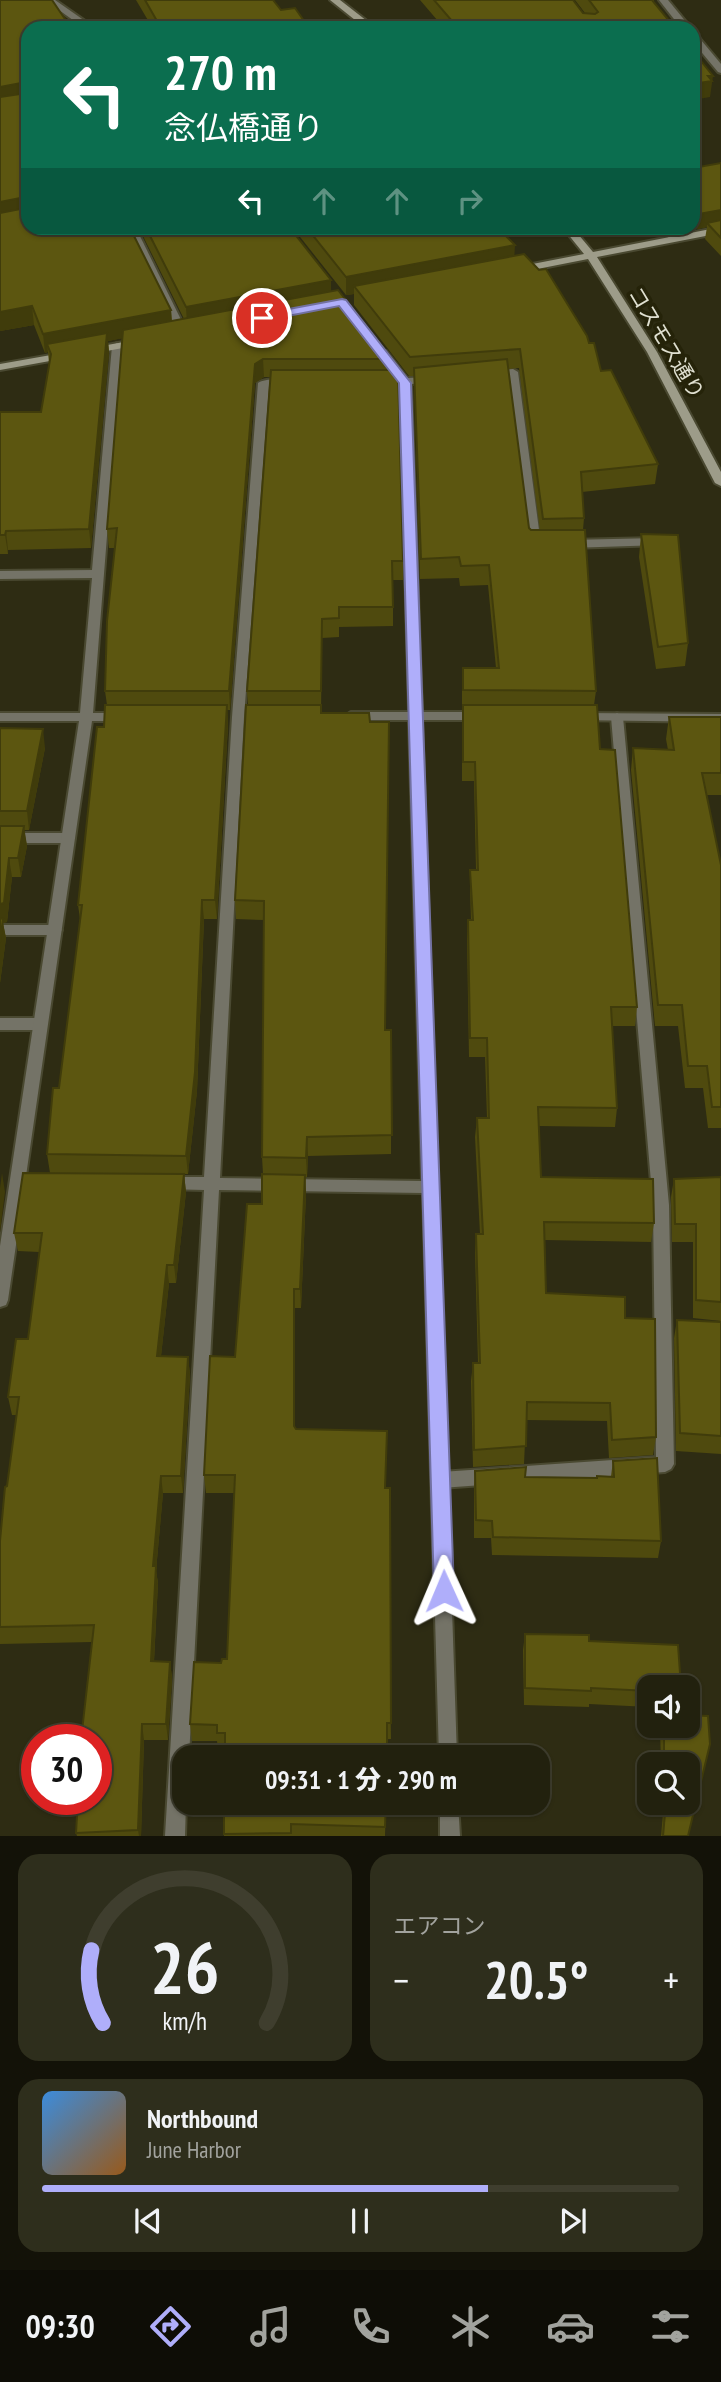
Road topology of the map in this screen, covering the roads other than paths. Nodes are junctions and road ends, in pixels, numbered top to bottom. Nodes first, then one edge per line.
1 (50, 0) edge
2 (334, 0) edge
3 (663, 0) edge
4 (37, 2) edge
5 (80, 21) edge
6 (362, 21) edge
7 (680, 21) edge
8 (700, 44) edge
9 (707, 52) junction
10 (700, 54) edge
11 (721, 70) edge
12 (721, 230) edge
13 (700, 234) edge
14 (134, 235) edge
15 (574, 235) edge
16 (672, 235) edge
17 (696, 235) edge
18 (676, 239) junction
19 (591, 256) junction
20 (499, 273) edge
21 (196, 331) edge
22 (183, 334) junction
23 (170, 336) edge
24 (157, 339) edge
25 (374, 343) edge
26 (117, 346) junction
27 (0, 367) edge
28 (472, 376) edge
29 (446, 379) edge
30 (303, 383) edge
31 (367, 383) edge
32 (405, 383) junction
33 (721, 483) edge
34 (666, 542) edge
35 (98, 574) junction
36 (0, 575) edge
37 (333, 716) edge
38 (414, 716) junction
39 (495, 716) edge
40 (0, 717) edge
41 (86, 717) junction
42 (141, 717) edge
43 (563, 717) edge
44 (617, 717) junction
45 (721, 718) edge
46 (0, 838) edge
47 (68, 838) junction
48 (0, 930) edge
49 (55, 930) junction
50 (0, 1024) edge
51 (40, 1024) junction
52 (144, 1183) edge
53 (214, 1184) junction
54 (431, 1187) junction
55 (2, 1272) edge
56 (0, 1300) edge
57 (441, 1480) junction
58 (448, 1745) edge
59 (449, 1815) edge
60 (175, 1836) edge
61 (450, 1836) edge

1 - 4 street
1 - 5 street
2 - 6 street
3 - 7 street
8 - 9 street
9 - 10 street
9 - 11 street
12 - 13 street
14 - 22 street
15 - 19 street, コスモス通り
16 - 18 street
17 - 18 street
18 - 19 street
19 - 20 street
19 - 33 street, コスモス通り
21 - 22 street
22 - 23 street
24 - 26 street
25 - 32 street
26 - 27 street
26 - 35 street
28 - 34 street
29 - 32 street
30 - 53 street
31 - 32 street
32 - 38 street
35 - 36 street
35 - 41 street
37 - 38 street
38 - 39 street
38 - 54 street
40 - 41 street
41 - 42 street
41 - 47 street
43 - 44 street
44 - 45 street
44 - 57 street
46 - 47 street
47 - 49 street
48 - 49 street
49 - 51 street
50 - 51 street
51 - 55 street
52 - 53 street
53 - 54 street
53 - 60 street
54 - 57 street
55 - 56 street
57 - 58 street
59 - 61 street

